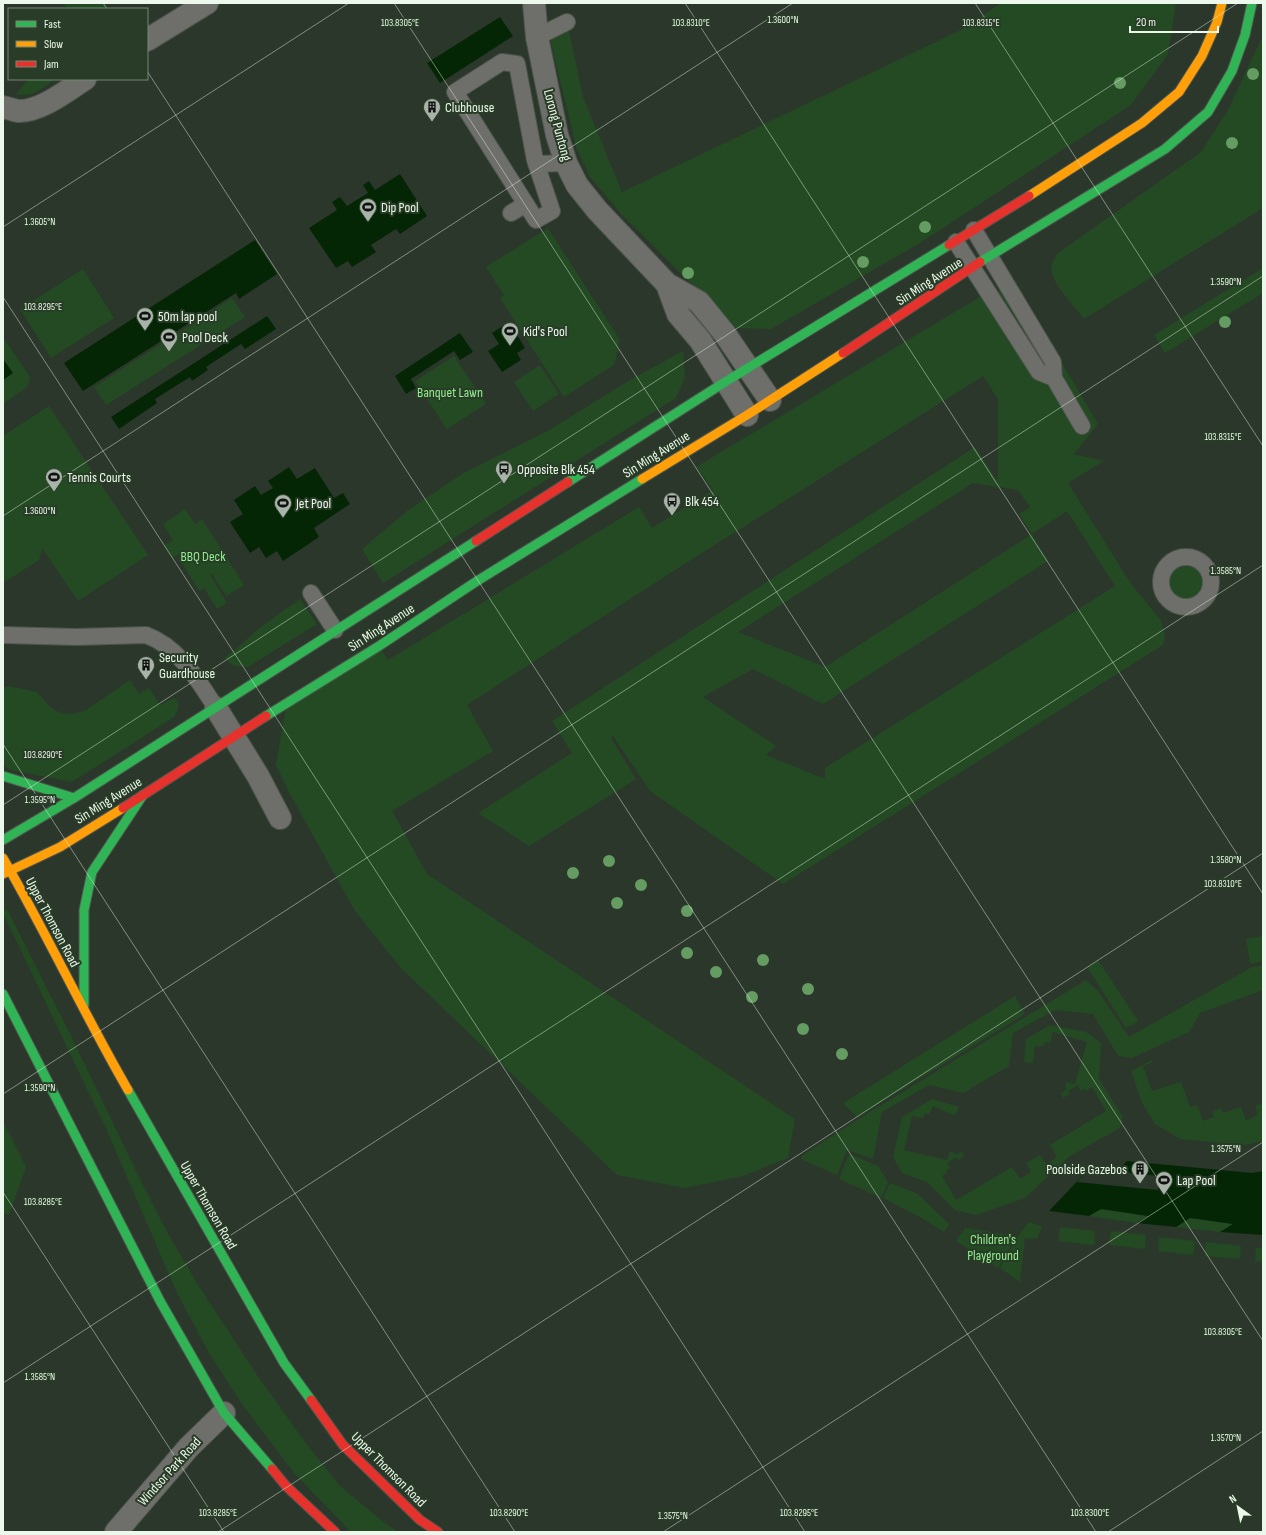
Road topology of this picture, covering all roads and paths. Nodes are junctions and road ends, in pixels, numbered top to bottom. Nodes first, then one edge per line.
1 (207, 3) edge
2 (534, 3) edge
3 (1222, 3) edge
4 (1252, 3) edge
5 (567, 22) dead end
6 (537, 37) junction
7 (148, 39) edge
8 (83, 80) edge
9 (3, 107) edge
10 (566, 163) junction
11 (536, 164) junction
12 (526, 204) junction
13 (511, 213) dead end
14 (974, 230) junction
15 (956, 242) junction
16 (990, 256) junction
17 (973, 268) junction
18 (666, 284) junction
19 (749, 367) junction
20 (1054, 378) junction
21 (725, 382) junction
22 (770, 400) junction
23 (747, 415) junction
24 (1082, 426) dead end
25 (311, 593) dead end
26 (335, 630) junction
27 (3, 634) edge
28 (216, 708) junction
29 (233, 736) junction
30 (3, 776) edge
31 (143, 796) junction
32 (74, 798) junction
33 (280, 818) dead end
34 (3, 840) edge
35 (3, 858) edge
36 (6, 872) edge
37 (3, 994) edge
38 (5, 1002) edge
39 (84, 1012) junction
40 (224, 1413) junction
41 (116, 1532) edge
42 (335, 1532) edge
43 (438, 1532) edge

1 - 7 street
2 - 6 street, Lorong Puntong
3 - 14 main road, Sin Ming Avenue
4 - 16 main road, Sin Ming Avenue
5 - 6 lane
6 - 10 street, Lorong Puntong
8 - 9 street
10 - 11 lane
10 - 18 street, Lorong Puntong
11 - 12 lane
11 - 12 lane
12 - 13 lane
14 - 15 main road, Sin Ming Avenue
14 - 16 lane
15 - 17 lane
15 - 19 main road, Sin Ming Avenue
16 - 17 main road, Sin Ming Avenue
16 - 20 lane
17 - 20 lane
17 - 22 main road, Sin Ming Avenue
18 - 19 street, Lorong Puntong
18 - 21 street, Lorong Puntong
19 - 21 main road, Sin Ming Avenue
19 - 22 street, Lorong Puntong
20 - 24 lane
21 - 23 street, Lorong Puntong
21 - 26 main road, Sin Ming Avenue
22 - 23 main road, Sin Ming Avenue
23 - 29 main road, Sin Ming Avenue
25 - 26 lane
26 - 28 main road, Sin Ming Avenue
27 - 28 lane
28 - 29 street
28 - 32 main road, Sin Ming Avenue
29 - 31 main road, Sin Ming Avenue
29 - 33 street
30 - 32 main road
31 - 36 main road, Sin Ming Avenue
31 - 39 main road
32 - 34 main road, Sin Ming Avenue
35 - 36 main road, Upper Thomson Road
36 - 39 main road, Upper Thomson Road
37 - 38 main road
38 - 40 main road
39 - 43 main road, Upper Thomson Road
40 - 41 street, Windsor Park Road
40 - 42 main road

